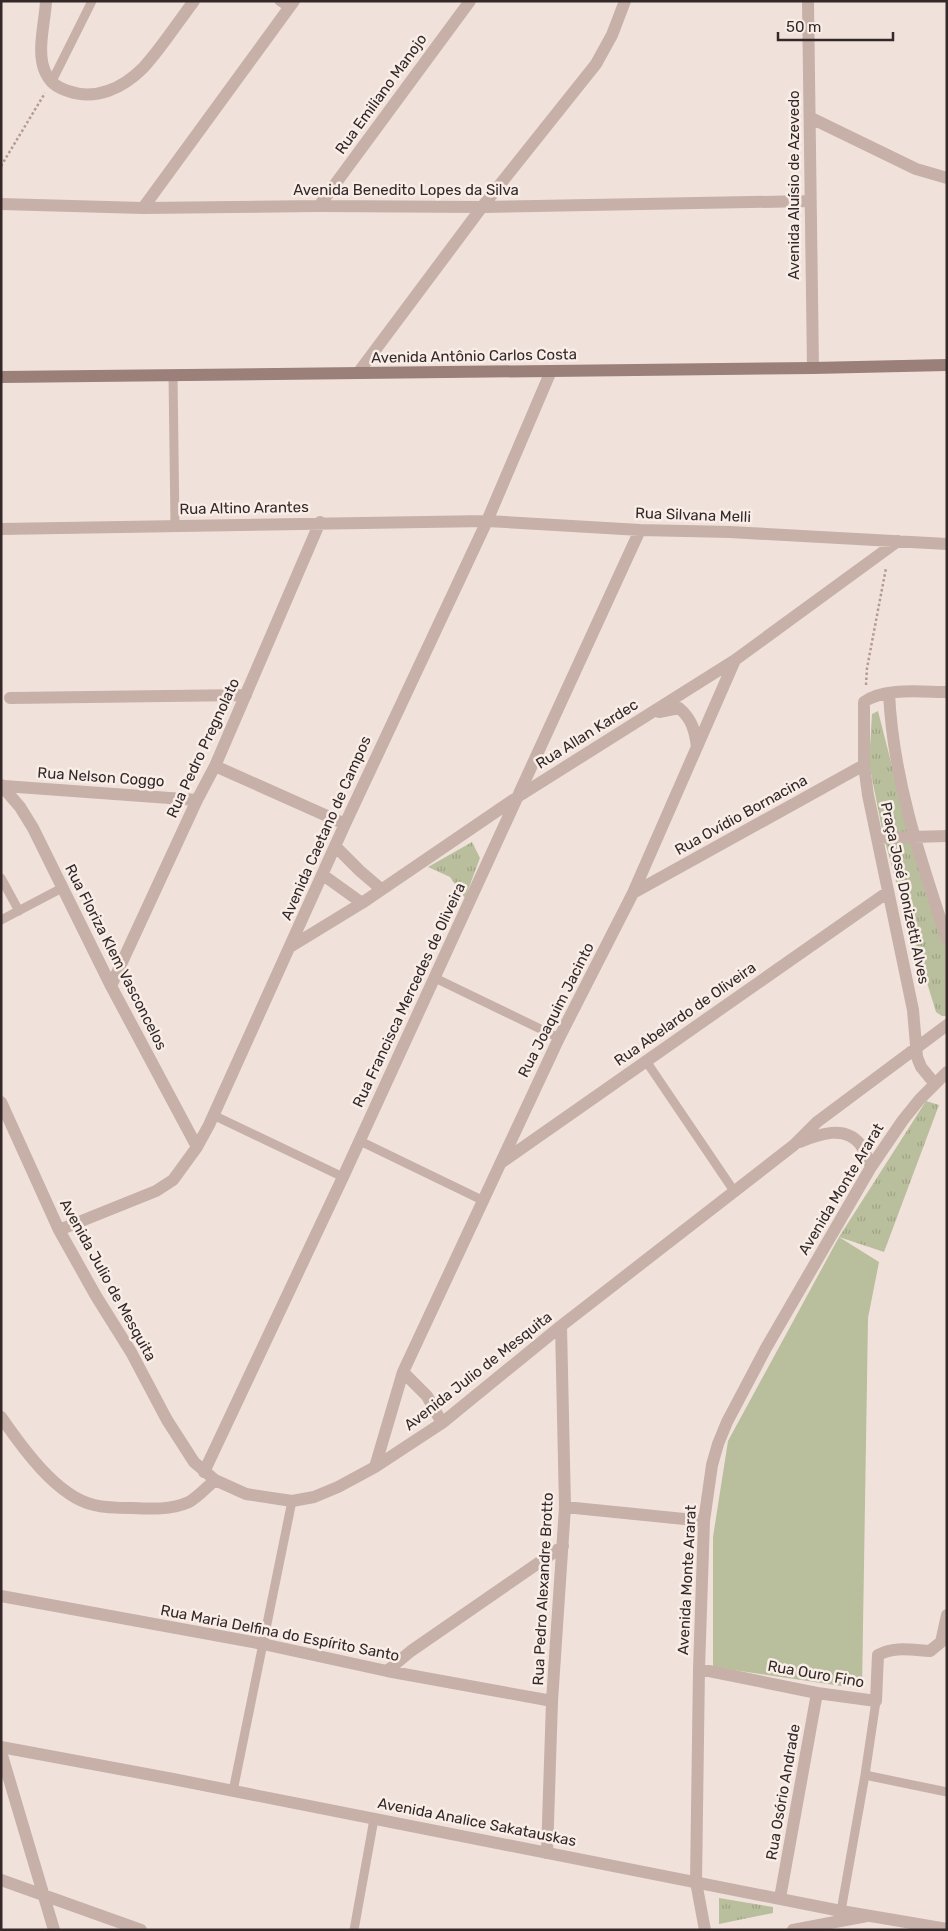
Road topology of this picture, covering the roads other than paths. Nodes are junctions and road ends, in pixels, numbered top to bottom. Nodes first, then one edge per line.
1 (46, 1) edge
2 (92, 1) edge
3 (194, 1) edge
4 (470, 1) edge
5 (626, 1) edge
6 (808, 1) edge
7 (287, 4) edge
8 (51, 83) junction
9 (811, 118) junction
10 (947, 178) edge
11 (810, 201) junction
12 (1, 204) edge
13 (319, 206) junction
14 (482, 207) junction
15 (143, 208) junction
16 (947, 365) edge
17 (812, 368) junction
18 (551, 371) junction
19 (358, 373) junction
20 (173, 375) junction
21 (1, 377) edge
22 (487, 521) junction
23 (320, 522) junction
24 (175, 526) junction
25 (1, 529) edge
26 (640, 530) junction
27 (898, 542) junction
28 (947, 544) edge
29 (735, 660) junction
30 (947, 692) edge
31 (889, 693) junction
32 (246, 695) junction
33 (10, 698) dead end
34 (649, 714) junction
35 (697, 747) junction
36 (864, 765) junction
37 (215, 766) junction
38 (2, 786) edge
39 (519, 796) junction
40 (197, 800) junction
41 (345, 824) junction
42 (913, 836) junction
43 (947, 836) edge
44 (878, 838) junction
45 (335, 846) junction
46 (323, 875) junction
47 (1, 878) edge
48 (62, 888) junction
49 (381, 889) junction
50 (888, 892) junction
51 (633, 893) junction
52 (362, 903) junction
53 (19, 911) junction
54 (1, 920) edge
55 (947, 939) edge
56 (290, 947) junction
57 (435, 978) junction
58 (112, 986) junction
59 (946, 1027) edge
60 (559, 1038) junction
61 (915, 1047) junction
62 (646, 1061) junction
63 (947, 1072) edge
64 (935, 1084) junction
65 (1, 1102) edge
66 (213, 1115) junction
67 (360, 1140) junction
68 (794, 1145) junction
69 (197, 1147) junction
70 (500, 1163) junction
71 (870, 1167) junction
72 (343, 1177) junction
73 (734, 1191) junction
74 (484, 1201) junction
75 (59, 1230) junction
76 (561, 1326) junction
77 (403, 1372) junction
78 (1, 1416) edge
79 (442, 1423) junction
80 (375, 1467) junction
81 (204, 1472) junction
82 (215, 1480) junction
83 (292, 1501) junction
84 (565, 1507) junction
85 (704, 1521) junction
86 (563, 1546) junction
87 (1, 1596) edge
88 (947, 1615) edge
89 (263, 1644) junction
90 (699, 1669) junction
91 (387, 1671) junction
92 (817, 1693) junction
93 (552, 1701) junction
94 (876, 1701) junction
95 (1, 1747) edge
96 (1, 1752) edge
97 (866, 1775) junction
98 (233, 1791) junction
99 (947, 1792) edge
100 (374, 1818) junction
101 (547, 1852) junction
102 (1, 1880) edge
103 (696, 1882) junction
104 (44, 1895) junction
105 (780, 1898) junction
106 (841, 1911) junction
107 (872, 1915) junction
108 (947, 1929) edge
109 (54, 1930) edge
110 (141, 1930) edge
111 (354, 1930) edge
112 (705, 1930) edge
113 (793, 1930) edge

1 - 8 street
2 - 8 lane
3 - 8 street
4 - 13 street, Rua Emiliano Manojo
5 - 14 street
6 - 9 street, Avenida Aluísio de Azevedo
7 - 15 street
9 - 10 street
9 - 11 street, Avenida Aluísio de Azevedo
11 - 14 street, Avenida Benedito Lopes da Silva
11 - 17 street, Avenida Aluísio de Azevedo
12 - 15 street, Avenida Benedito Lopes da Silva
13 - 14 street, Avenida Benedito Lopes da Silva
13 - 15 street, Avenida Benedito Lopes da Silva
14 - 19 street
16 - 17 main road, Avenida Antônio Carlos Costa
17 - 18 main road, Avenida Antônio Carlos Costa
18 - 19 main road, Avenida Antônio Carlos Costa
18 - 22 street, Avenida Caetano de Campos
19 - 20 main road, Avenida Antônio Carlos Costa
20 - 21 main road, Avenida Antônio Carlos Costa
20 - 24 lane
22 - 23 street, Rua Altino Arantes
22 - 26 street, Rua Silvana Melli
22 - 41 street, Avenida Caetano de Campos
23 - 24 street, Rua Altino Arantes
23 - 32 street, Rua Pedro Pregnolato
24 - 25 street, Rua Altino Arantes
26 - 27 street, Rua Silvana Melli
26 - 39 street, Rua Francisca Mercedes de Oliveira
27 - 28 street, Rua Silvana Melli
27 - 29 street, Rua Allan Kardec
29 - 34 street, Rua Allan Kardec
29 - 35 street, Rua Joaquim Jacinto
30 - 31 street
31 - 36 street, Praça José Donizetti Alves
31 - 42 street
32 - 33 street
32 - 37 street, Rua Pedro Pregnolato
34 - 35 street
34 - 39 street, Rua Allan Kardec
35 - 51 street, Rua Joaquim Jacinto
36 - 44 street, Praça José Donizetti Alves
36 - 51 street, Rua Ovídio Bornacina
37 - 40 street, Rua Pedro Pregnolato
37 - 41 street
38 - 40 street, Rua Nelson Coggo
38 - 48 street, Rua Floriza Klem Vasconcelos
39 - 49 street, Rua Allan Kardec
39 - 57 street, Rua Francisca Mercedes de Oliveira
40 - 58 street, Rua Pedro Pregnolato
41 - 45 street, Avenida Caetano de Campos
42 - 43 street
42 - 44 street
42 - 55 street
44 - 50 street, Praça José Donizetti Alves
45 - 46 street, Avenida Caetano de Campos
45 - 49 street
46 - 52 street
46 - 56 street, Avenida Caetano de Campos
47 - 53 lane
48 - 53 lane
48 - 58 street, Rua Floriza Klem Vasconcelos
49 - 52 street, Rua Allan Kardec
50 - 61 street, Praça José Donizetti Alves
50 - 62 street, Rua Abelardo de Oliveira
51 - 60 street, Rua Joaquim Jacinto
52 - 56 street, Rua Allan Kardec
53 - 54 lane
56 - 66 street, Avenida Caetano de Campos
57 - 60 lane
57 - 67 street, Rua Francisca Mercedes de Oliveira
58 - 69 street, Rua Floriza Klem Vasconcelos
59 - 61 street, Avenida Julio de Mesquita
60 - 70 street, Rua Joaquim Jacinto
61 - 64 street, Praça José Donizetti Alves
61 - 68 street, Avenida Julio de Mesquita
62 - 70 street, Rua Abelardo de Oliveira
62 - 73 lane
63 - 64 street, Avenida Monte Ararat
64 - 71 street, Avenida Monte Ararat
65 - 75 street, Avenida Julio de Mesquita
66 - 69 street, Avenida Caetano de Campos
66 - 72 lane
67 - 72 street, Rua Francisca Mercedes de Oliveira
67 - 74 lane
68 - 71 street, Avenida Julio de Mesquita
68 - 73 street, Avenida Julio de Mesquita
69 - 75 street, Avenida Caetano de Campos
70 - 74 street, Rua Joaquim Jacinto
71 - 85 street, Avenida Monte Ararat
72 - 81 street, Rua Francisca Mercedes de Oliveira
73 - 76 street, Avenida Julio de Mesquita
74 - 77 street, Rua Joaquim Jacinto
75 - 81 street, Avenida Julio de Mesquita
76 - 79 street, Avenida Julio de Mesquita
76 - 84 street, Rua Pedro Alexandre Brotto
77 - 79 street
77 - 80 street, Rua Joaquim Jacinto
78 - 82 street
79 - 80 street, Avenida Julio de Mesquita
80 - 83 street, Avenida Julio de Mesquita
81 - 82 street, Avenida Julio de Mesquita
82 - 83 street, Avenida Julio de Mesquita
83 - 89 lane
84 - 85 street
84 - 86 street, Rua Pedro Alexandre Brotto
85 - 90 street, Avenida Monte Ararat
86 - 91 street
86 - 93 street, Rua Pedro Alexandre Brotto
87 - 89 street, Rua Maria Delfina do Espírito Santo
88 - 94 street, Rua Ouro Fino
89 - 91 street, Rua Maria Delfina do Espírito Santo
89 - 98 lane
90 - 92 street, Rua Ouro Fino
90 - 103 street, Avenida Monte Ararat
91 - 93 street, Rua Maria Delfina do Espírito Santo
92 - 94 street, Rua Ouro Fino
92 - 105 street, Rua Osório Andrade
93 - 101 street, Rua Pedro Alexandre Brotto
94 - 97 lane
95 - 98 street, Avenida Analice Sakatauskas
96 - 104 street
97 - 99 lane
97 - 106 lane
98 - 100 street, Avenida Analice Sakatauskas
100 - 101 street, Avenida Analice Sakatauskas
100 - 111 lane
101 - 103 street, Avenida Analice Sakatauskas
102 - 104 street
103 - 105 street, Avenida Analice Sakatauskas
103 - 112 street, Avenida Monte Ararat
104 - 109 street
104 - 110 street
105 - 106 street, Avenida Analice Sakatauskas
106 - 107 street, Avenida Analice Sakatauskas
107 - 108 street, Avenida Analice Sakatauskas
107 - 113 street

